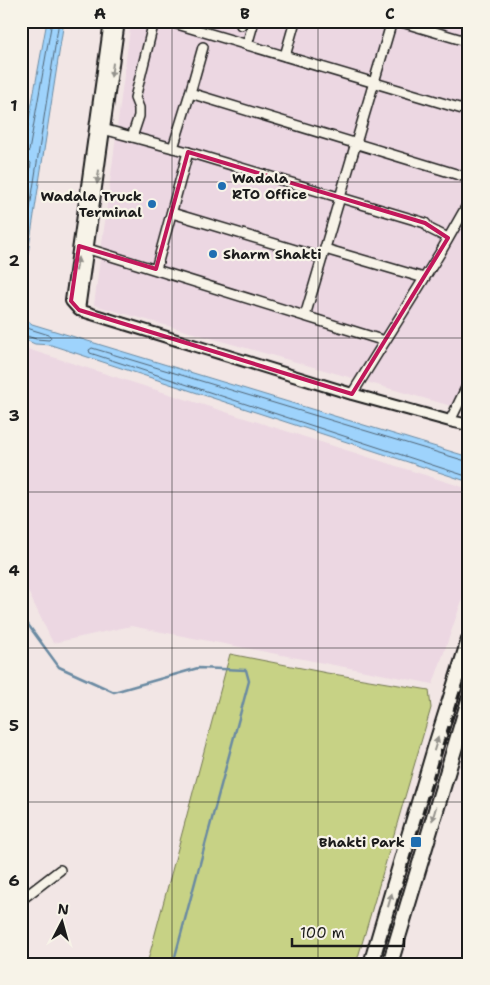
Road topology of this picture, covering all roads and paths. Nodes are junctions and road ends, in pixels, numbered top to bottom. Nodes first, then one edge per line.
1 (110, 21) edge
2 (119, 21) edge
3 (154, 21) edge
4 (167, 21) edge
5 (254, 21) edge
6 (295, 21) edge
7 (392, 21) edge
8 (398, 21) edge
9 (469, 42) edge
10 (247, 45) junction
11 (203, 46) dead end
12 (285, 56) junction
13 (374, 83) junction
14 (190, 92) junction
15 (469, 111) edge
16 (100, 128) junction
17 (132, 137) junction
18 (357, 143) junction
19 (172, 148) junction
20 (188, 152) junction
21 (469, 178) edge
22 (341, 199) junction
23 (469, 202) edge
24 (172, 213) junction
25 (448, 238) junction
26 (83, 247) junction
27 (323, 254) junction
28 (156, 269) junction
29 (424, 278) junction
30 (305, 316) junction
31 (385, 341) junction
32 (469, 382) edge
33 (352, 394) junction
34 (450, 421) junction
35 (469, 424) edge
36 (469, 640) edge
37 (469, 700) edge
38 (60, 870) dead end
39 (21, 900) edge
40 (372, 964) edge
41 (390, 964) edge

1 - 16 street
2 -> 16 street
3 - 17 street
4 - 10 street
5 - 10 street
6 - 12 street
7 - 13 street
8 - 9 street
10 - 12 street
11 - 14 street
12 - 13 street
13 - 15 street
13 - 18 street
14 - 18 street
14 - 19 street
16 - 17 street
16 - 26 street
17 - 19 street
18 - 21 street
18 - 22 street
19 - 20 street
20 - 22 street
20 - 24 street
22 - 25 street
22 - 27 street
23 - 25 street
24 - 27 street
24 - 28 street
25 - 29 street
26 - 28 street
26 - 33 street
27 - 29 street
27 - 30 street
28 - 30 street
29 - 31 street
30 - 31 street
31 - 33 street
32 - 34 street
33 - 34 street
34 - 35 street
40 -> 36 main road
37 -> 41 main road
38 - 39 street

